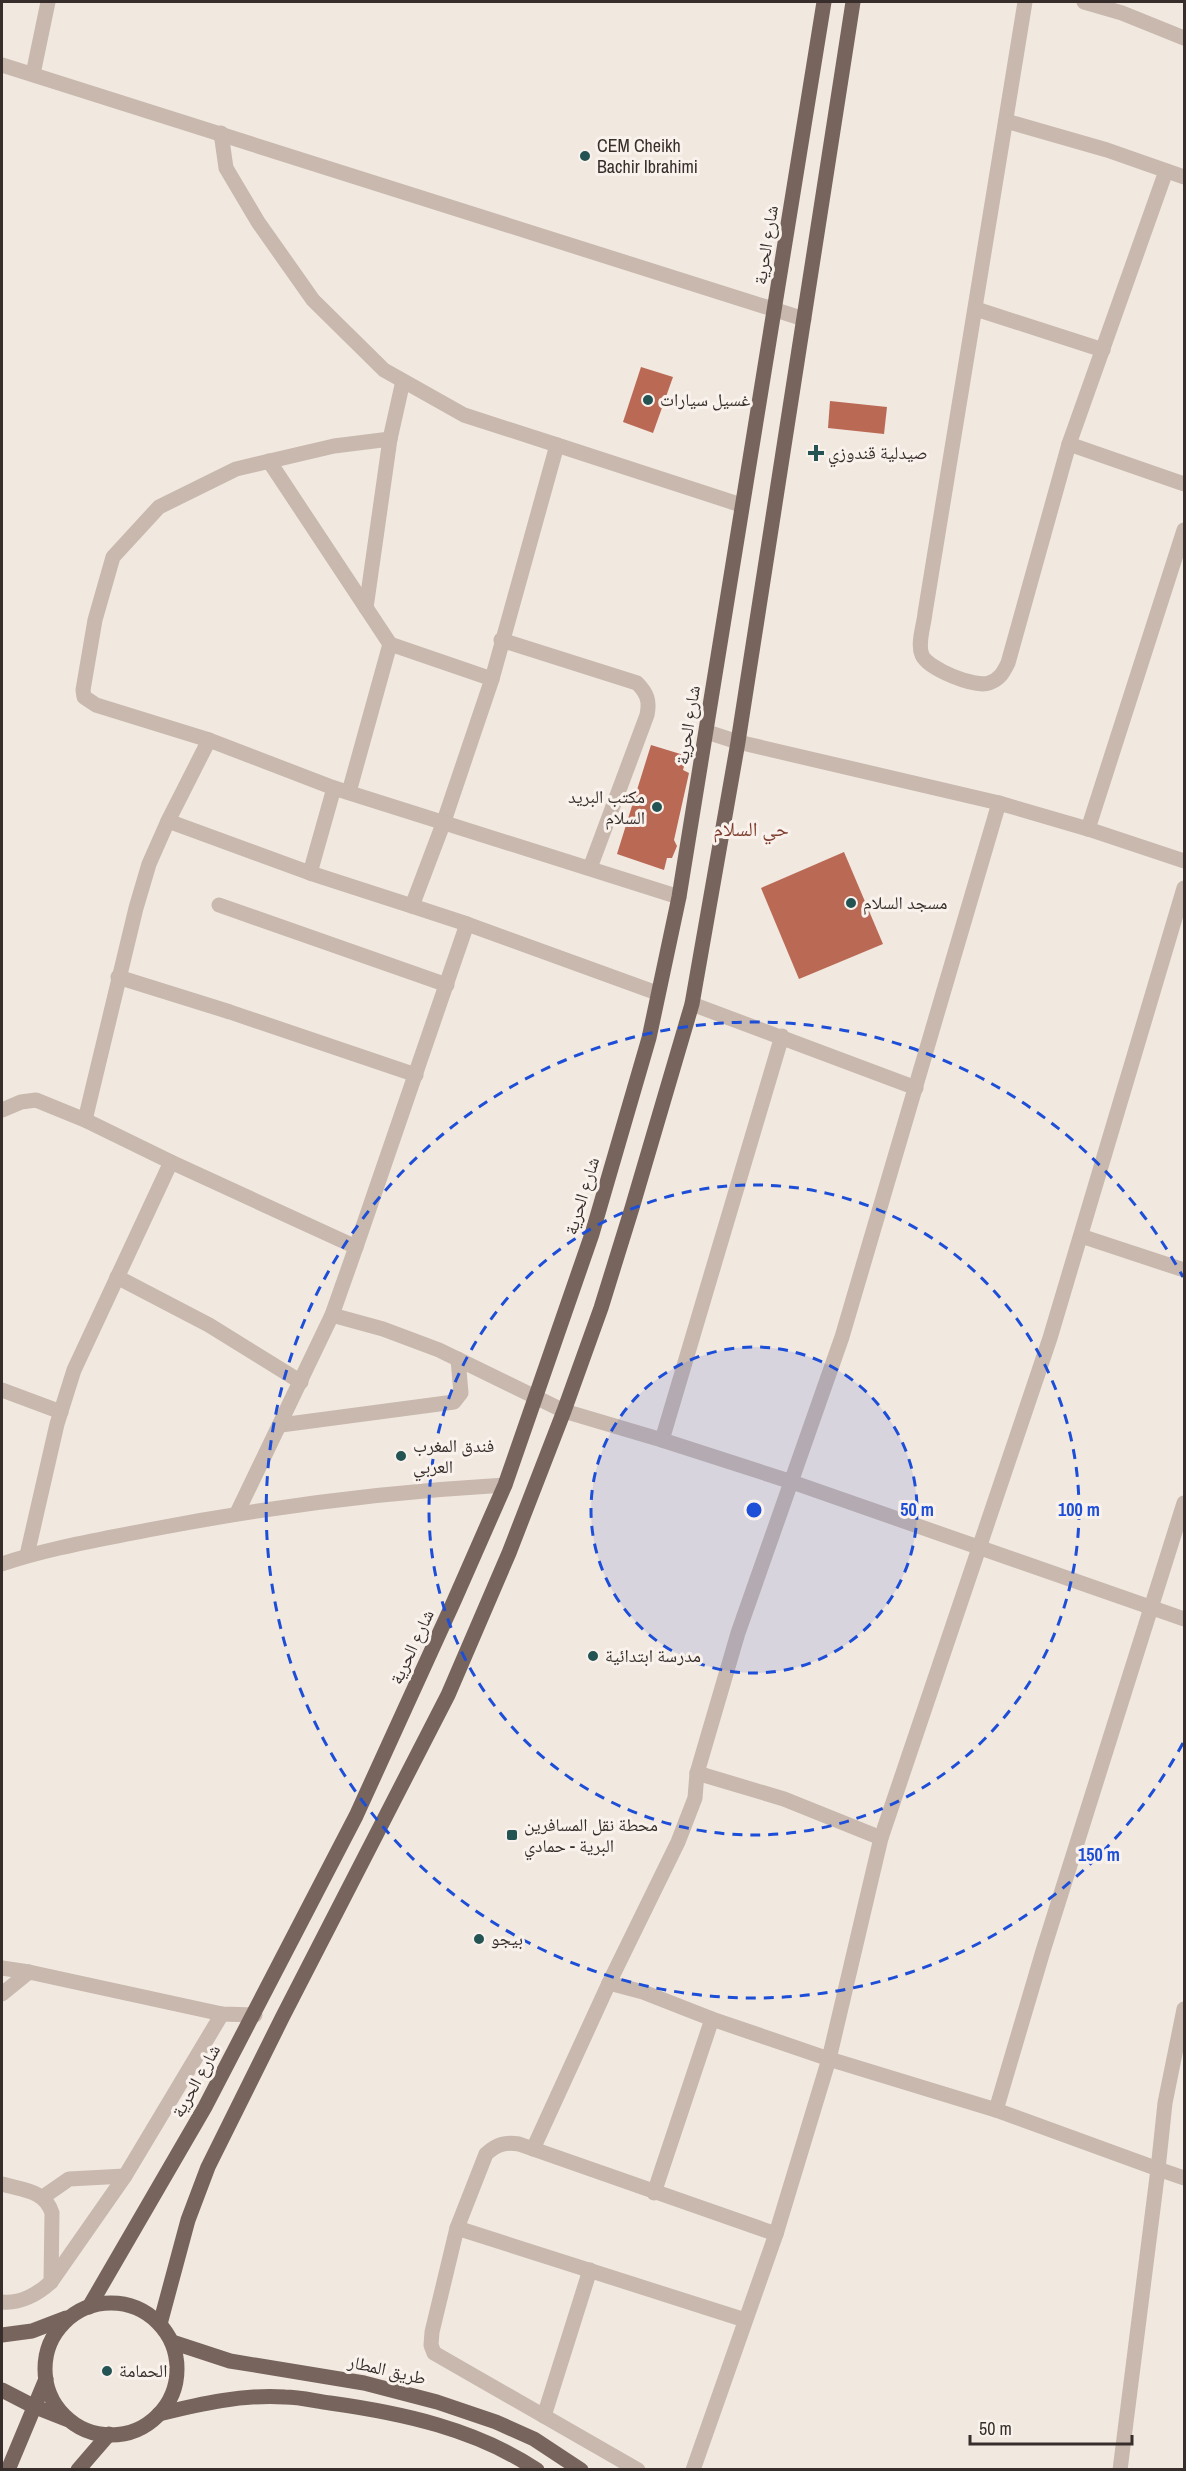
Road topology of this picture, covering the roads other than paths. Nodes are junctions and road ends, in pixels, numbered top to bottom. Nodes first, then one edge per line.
1 (48, 2) edge
2 (824, 2) edge
3 (853, 2) edge
4 (1025, 2) edge
5 (1084, 2) edge
6 (1112, 5) edge
7 (1185, 38) edge
8 (2, 65) edge
9 (33, 74) junction
10 (1006, 121) junction
11 (221, 134) junction
12 (1166, 171) junction
13 (1185, 177) edge
14 (776, 309) junction
15 (976, 309) junction
16 (804, 318) junction
17 (1103, 350) junction
18 (403, 381) junction
19 (390, 439) junction
20 (1069, 444) junction
21 (557, 445) junction
22 (269, 461) junction
23 (1185, 484) edge
24 (741, 505) junction
25 (1185, 530) edge
26 (366, 608) junction
27 (501, 640) junction
28 (390, 644) junction
29 (492, 680) junction
30 (707, 732) junction
31 (209, 740) junction
32 (738, 742) junction
33 (341, 790) junction
34 (999, 803) junction
35 (168, 821) junction
36 (443, 824) junction
37 (1088, 829) junction
38 (1185, 861) edge
39 (590, 868) junction
40 (310, 873) junction
41 (1185, 888) edge
42 (679, 897) junction
43 (219, 905) dead end
44 (412, 906) junction
45 (467, 924) junction
46 (118, 978) junction
47 (447, 985) junction
48 (657, 993) junction
49 (692, 1004) junction
50 (782, 1036) junction
51 (416, 1075) junction
52 (916, 1088) junction
53 (2, 1110) edge
54 (85, 1120) junction
55 (171, 1162) junction
56 (1081, 1236) junction
57 (356, 1247) junction
58 (1185, 1270) edge
59 (117, 1277) junction
60 (332, 1314) junction
61 (459, 1359) junction
62 (301, 1382) junction
63 (2, 1390) edge
64 (534, 1397) junction
65 (564, 1411) junction
66 (61, 1412) junction
67 (281, 1425) junction
68 (662, 1440) junction
69 (792, 1482) junction
70 (505, 1485) junction
71 (1185, 1503) edge
72 (237, 1513) junction
73 (978, 1549) junction
74 (27, 1555) junction
75 (2, 1564) edge
76 (1151, 1608) junction
77 (1185, 1619) edge
78 (697, 1773) junction
79 (881, 1838) junction
80 (2, 1968) edge
81 (29, 1972) junction
82 (609, 1983) junction
83 (2, 1994) edge
84 (1185, 2009) edge
85 (222, 2014) junction
86 (255, 2015) junction
87 (712, 2019) junction
88 (829, 2059) junction
89 (996, 2110) junction
90 (534, 2149) junction
91 (1158, 2169) junction
92 (125, 2176) junction
93 (1185, 2178) edge
94 (2, 2184) edge
95 (654, 2193) junction
96 (43, 2197) junction
97 (457, 2228) junction
98 (776, 2234) junction
99 (590, 2270) junction
100 (51, 2282) junction
101 (2, 2302) edge
102 (89, 2307) junction
103 (72, 2316) junction
104 (745, 2320) junction
105 (160, 2324) junction
106 (2, 2336) edge
107 (172, 2342) junction
108 (46, 2379) junction
109 (2, 2390) edge
110 (33, 2406) junction
111 (159, 2414) junction
112 (544, 2416) junction
113 (72, 2421) junction
114 (109, 2434) junction
115 (8, 2469) edge
116 (78, 2469) edge
117 (537, 2469) edge
118 (581, 2469) edge
119 (638, 2469) edge
120 (693, 2469) edge
121 (1120, 2469) edge

1 - 9 street
2 - 14 main road, شارع الحرية
3 - 16 main road
4 - 10 street
5 - 6 street
6 - 7 street
8 - 9 street
9 - 11 street
10 - 12 street
10 - 15 street
11 - 14 street
11 - 18 street
12 - 13 street
12 - 17 street
14 - 16 street
14 - 24 main road, شارع الحرية
15 - 17 street
15 - 20 street
16 - 32 main road
17 - 20 street
18 - 19 street
18 - 21 street
19 - 22 street
19 - 26 street
20 - 23 street
21 - 24 street
21 - 27 street
22 - 26 street
22 - 31 street
24 - 30 main road, شارع الحرية
25 - 37 street
26 - 28 street
27 - 29 street
27 - 39 street
28 - 29 street
28 - 33 street
29 - 36 street
30 - 32 street
30 - 42 main road, شارع الحرية
31 - 33 street
31 - 35 street
32 - 34 street
32 - 49 main road
33 - 36 street
33 - 40 street
34 - 37 street
34 - 52 street
35 - 40 street
35 - 46 street
36 - 39 street
36 - 44 street
37 - 38 street
39 - 42 street
40 - 44 street
41 - 56 street
42 - 48 main road, شارع الحرية
43 - 47 street
44 - 45 street
45 - 47 street
45 - 48 street
46 - 51 street
46 - 54 street
47 - 51 street
48 - 64 main road, شارع الحرية
49 - 50 street
49 - 65 main road
50 - 52 street
50 - 68 street
51 - 57 street
52 - 69 street
53 - 54 street
54 - 55 street
55 - 57 street
55 - 59 street
56 - 58 street
56 - 73 street
57 - 60 street
59 - 62 street
59 - 66 street
60 - 61 street
60 - 62 street
61 - 64 street
61 - 67 street
62 - 67 street
63 - 66 street
64 - 65 street
64 - 70 main road, شارع الحرية
65 - 68 street
65 - 105 main road
66 - 74 street
67 - 72 street
68 - 69 street
69 - 73 street
69 - 78 street
70 - 72 street
70 - 86 main road, شارع الحرية
71 - 76 street
72 - 74 street
73 - 76 street
73 - 79 street
74 - 75 street
76 - 77 street
76 - 89 street
78 - 79 street
78 - 82 street
79 - 88 street
80 - 81 street
81 - 83 street
81 - 85 street
82 - 87 street
82 - 90 street
84 - 91 street
85 - 86 street
85 - 92 street
86 - 102 main road, شارع الحرية
87 - 88 street
87 - 95 street
88 - 89 street
88 - 98 street
89 - 91 street
90 - 95 street
90 - 97 street
91 - 93 street
91 - 121 street
92 - 96 street
92 - 100 street
94 - 96 street
95 - 98 street
96 - 100 street
97 - 99 street
97 - 112 street
98 - 104 street
99 - 104 street
99 - 112 street
100 - 101 street
102 - 103 main road
102 - 105 main road
103 - 106 main road
103 - 108 main road
104 - 120 street
105 - 107 main road
107 - 111 main road
107 - 118 main road, طريق المطار
108 - 110 main road
108 - 113 main road
109 - 110 main road
110 - 113 main road
110 - 115 main road
111 - 114 main road
111 - 117 main road
112 - 119 street
113 - 114 main road
114 - 116 main road

